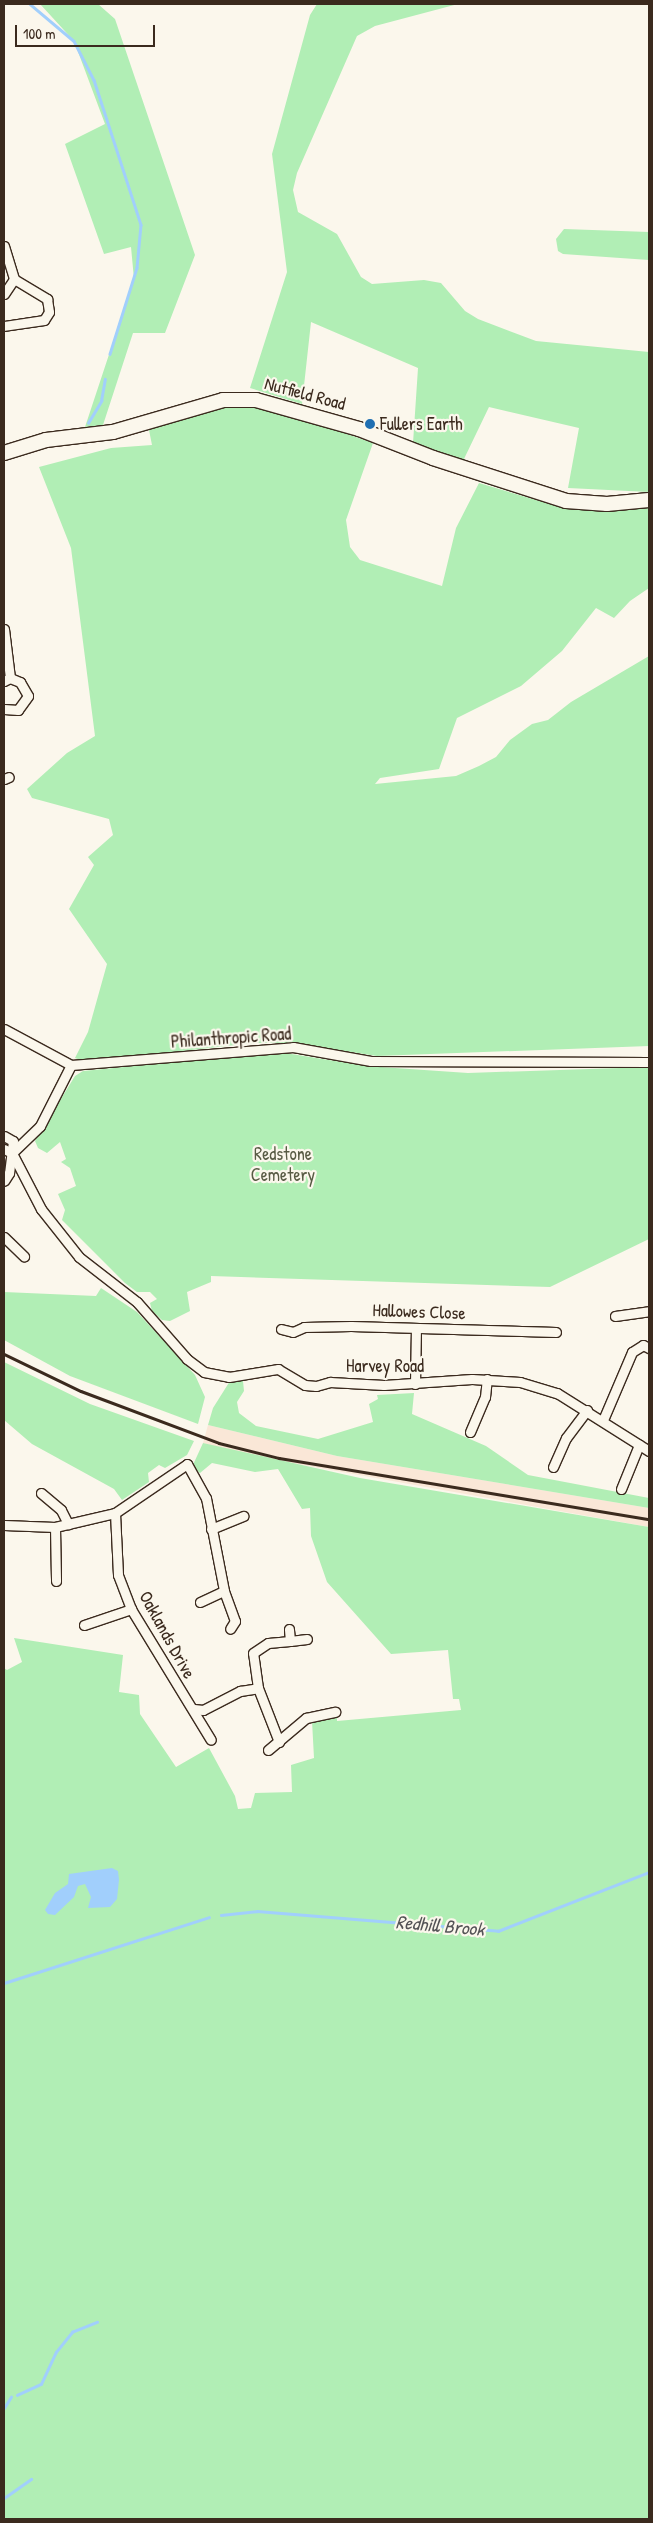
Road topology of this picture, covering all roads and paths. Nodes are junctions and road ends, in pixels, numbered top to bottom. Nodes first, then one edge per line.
1 (4, 246) edge
2 (14, 279) junction
3 (4, 294) edge
4 (4, 326) edge
5 (4, 453) edge
6 (649, 500) edge
7 (4, 630) edge
8 (7, 679) edge
9 (4, 709) edge
10 (4, 1028) edge
11 (649, 1062) edge
12 (71, 1065) junction
13 (4, 1136) edge
14 (8, 1151) edge
15 (4, 1181) edge
16 (4, 1237) edge
17 (24, 1256) dead end
18 (649, 1311) edge
19 (615, 1316) dead end
20 (416, 1328) junction
21 (281, 1329) dead end
22 (556, 1332) dead end
23 (649, 1348) edge
24 (487, 1379) junction
25 (414, 1384) junction
26 (587, 1410) junction
27 (603, 1420) junction
28 (470, 1432) dead end
29 (639, 1445) junction
30 (649, 1451) edge
31 (554, 1467) dead end
32 (621, 1488) dead end
33 (41, 1493) dead end
34 (115, 1513) junction
35 (243, 1516) dead end
36 (68, 1524) junction
37 (4, 1525) edge
38 (55, 1527) junction
39 (211, 1529) junction
40 (56, 1581) dead end
41 (224, 1591) junction
42 (200, 1602) dead end
43 (131, 1609) junction
44 (84, 1625) dead end
45 (289, 1629) dead end
46 (230, 1630) dead end
47 (306, 1639) dead end
48 (290, 1641) junction
49 (258, 1688) junction
50 (194, 1709) junction
51 (335, 1712) dead end
52 (211, 1740) dead end
53 (279, 1742) junction
54 (268, 1750) dead end

1 - 2 street
2 - 3 street
2 - 4 street
5 - 6 main road, Nutfield Road
7 - 8 street
8 - 9 street
10 - 12 street
11 - 12 street, Philanthropic Road
12 - 14 street
13 - 14 street
14 - 15 street
14 - 25 street, Harvey Road
16 - 17 street
18 - 19 street
20 - 21 street, Hallowes Close
20 - 22 street, Hallowes Close
20 - 25 street
23 - 27 street
24 - 25 street, Harvey Road
24 - 26 street, Harvey Road
24 - 28 street
26 - 27 street, Harvey Road
26 - 31 street
27 - 29 street, Harvey Road
29 - 30 street, Harvey Road
29 - 32 street
33 - 36 street
34 - 36 street
34 - 39 street
34 - 43 street, Oaklands Drive
35 - 39 street
36 - 38 street
37 - 38 street
38 - 40 street
39 - 41 street
41 - 42 street
41 - 46 street
43 - 44 street
43 - 50 street, Oaklands Drive
45 - 48 street
47 - 48 street
48 - 49 street
49 - 50 street
49 - 53 street
50 - 52 street, Oaklands Drive
51 - 53 street
53 - 54 street

